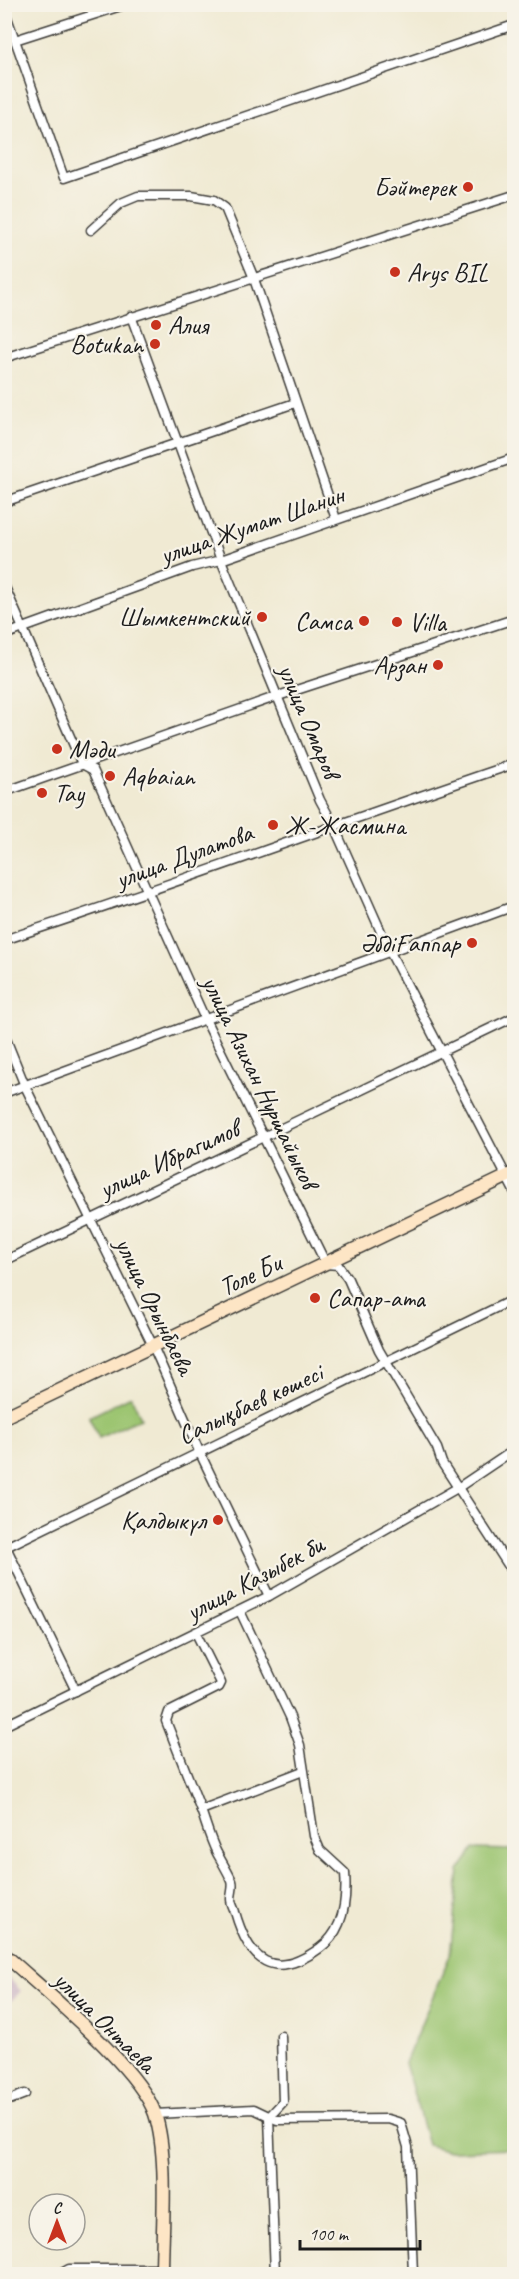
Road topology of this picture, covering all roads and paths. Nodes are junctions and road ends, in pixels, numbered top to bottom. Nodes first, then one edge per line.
1 (127, 4) edge
2 (4, 9) edge
3 (514, 26) edge
4 (15, 40) junction
5 (514, 195) edge
6 (91, 230) dead end
7 (253, 276) junction
8 (131, 316) junction
9 (4, 358) edge
10 (295, 404) junction
11 (177, 443) junction
12 (514, 458) edge
13 (4, 502) edge
14 (336, 519) junction
15 (221, 560) junction
16 (4, 585) edge
17 (514, 619) edge
18 (24, 628) junction
19 (4, 635) edge
20 (275, 697) junction
21 (82, 764) junction
22 (514, 764) edge
23 (4, 792) edge
24 (333, 824) junction
25 (146, 893) junction
26 (514, 906) edge
27 (4, 940) edge
28 (390, 952) junction
29 (514, 1017) edge
30 (205, 1019) junction
31 (4, 1034) edge
32 (442, 1052) junction
33 (25, 1086) junction
34 (4, 1093) edge
35 (264, 1138) junction
36 (511, 1175) edge
37 (514, 1191) edge
38 (89, 1220) junction
39 (4, 1261) edge
40 (326, 1264) junction
41 (514, 1299) edge
42 (153, 1346) junction
43 (388, 1362) junction
44 (4, 1417) edge
45 (514, 1450) edge
46 (199, 1451) junction
47 (459, 1487) junction
48 (5, 1547) edge
49 (514, 1574) edge
50 (268, 1596) junction
51 (240, 1611) junction
52 (195, 1633) junction
53 (76, 1691) junction
54 (4, 1725) edge
55 (303, 1771) junction
56 (201, 1810) junction
57 (4, 1954) edge
58 (281, 2036) dead end
59 (25, 2094) dead end
60 (4, 2102) edge
61 (155, 2114) junction
62 (269, 2117) junction
63 (162, 2272) edge
64 (60, 2274) edge
65 (275, 2274) edge
66 (413, 2274) edge

1 - 4 street
2 - 4 street
3 - 4 street
5 - 7 street
6 - 7 street
7 - 8 street
7 - 10 street
8 - 9 street
8 - 11 street, улица Омаров
10 - 11 street
10 - 14 street
11 - 13 street
11 - 15 street, улица Омаров
12 - 14 street, улица Жумат Шанин
14 - 15 street, улица Жумат Шанин
15 - 18 street, улица Жумат Шанин
15 - 20 street, улица Омаров
16 - 18 street, улица Азихан Нуршайыков
17 - 20 street
18 - 19 street, улица Жумат Шанин
18 - 21 street, улица Азихан Нуршайыков
20 - 21 street
20 - 24 street, улица Омаров
21 - 23 street
21 - 25 street, улица Азихан Нуршайыков
22 - 24 street, улица Дулатова
24 - 25 street, улица Дулатова
24 - 28 street, улица Омаров
25 - 27 street, улица Дулатова
25 - 30 street, улица Азихан Нуршайыков
26 - 28 street
28 - 30 street
28 - 32 street, улица Омаров
29 - 32 street, улица Ибрагимов
30 - 33 street
30 - 35 street, улица Азихан Нуршайыков
31 - 33 street, улица Орынбаева
32 - 35 street, улица Ибрагимов
32 - 36 street, улица Омаров
33 - 34 street
33 - 38 street, улица Орынбаева
35 - 38 street, улица Ибрагимов
35 - 40 street, улица Азихан Нуршайыков
36 - 37 street, улица Омаров
36 - 40 main road, Толе Би
38 - 39 street, улица Ибрагимов
38 - 42 street, улица Орынбаева
40 - 42 main road, Толе Би
40 - 43 street, улица Азихан Нуршайыков
41 - 43 street, Салықбаев көшесі
42 - 44 main road, Толе Би
42 - 46 street, улица Орынбаева
43 - 46 street, Салықбаев көшесі
43 - 47 street, улица Азихан Нуршайыков
45 - 47 street, улица Казыбек би
46 - 48 street, Салықбаев көшесі
46 - 50 street, улица Орынбаева
47 - 49 street, улица Азихан Нуршайыков
47 - 50 street, улица Казыбек би
48 - 53 street
50 - 51 street, улица Казыбек би
51 - 52 street, улица Казыбек би
51 - 55 street
52 - 53 street, улица Казыбек би
52 - 56 street
53 - 54 street, улица Казыбек би
55 - 56 street
55 - 56 street
57 - 61 main road, улица Онтаева
58 - 62 street
59 - 60 street
61 - 62 street
61 - 63 main road, улица Онтаева
62 - 65 street
62 - 66 street
63 - 64 street

